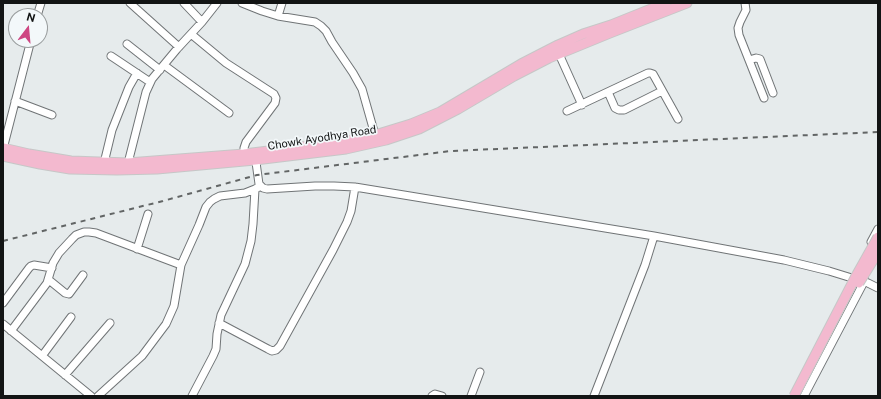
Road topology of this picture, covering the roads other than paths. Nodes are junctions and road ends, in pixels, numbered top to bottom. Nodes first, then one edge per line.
1 (130, 3) edge
2 (184, 3) edge
3 (217, 3) edge
4 (242, 3) edge
5 (282, 3) edge
6 (666, 3) edge
7 (687, 3) edge
8 (745, 3) edge
9 (278, 16) junction
10 (202, 22) junction
11 (191, 34) junction
12 (585, 38) junction
13 (127, 44) dead end
14 (179, 47) junction
15 (29, 48) edge
16 (559, 54) junction
17 (112, 56) dead end
18 (749, 60) junction
19 (162, 68) junction
20 (137, 73) junction
21 (150, 82) junction
22 (662, 91) junction
23 (608, 92) junction
24 (773, 93) dead end
25 (764, 98) dead end
26 (15, 101) junction
27 (582, 105) junction
28 (567, 111) dead end
29 (229, 113) dead end
30 (52, 115) dead end
31 (678, 119) dead end
32 (375, 135) junction
33 (3, 149) edge
34 (244, 154) junction
35 (3, 156) edge
36 (255, 156) junction
37 (104, 163) junction
38 (128, 163) junction
39 (355, 187) junction
40 (258, 188) junction
41 (148, 214) dead end
42 (878, 229) edge
43 (654, 236) junction
44 (878, 237) edge
45 (137, 249) junction
46 (878, 252) edge
47 (878, 257) edge
48 (181, 265) junction
49 (52, 268) junction
50 (83, 276) dead end
51 (850, 278) junction
52 (49, 280) junction
53 (863, 282) junction
54 (878, 288) edge
55 (3, 303) edge
56 (71, 317) dead end
57 (110, 323) dead end
58 (219, 323) junction
59 (6, 329) edge
60 (42, 356) junction
61 (480, 372) dead end
62 (65, 375) junction
63 (91, 396) edge
64 (98, 396) edge
65 (192, 396) edge
66 (432, 396) edge
67 (442, 396) edge
68 (471, 396) edge
69 (594, 396) edge
70 (790, 396) edge
71 (794, 396) edge
72 (800, 396) edge
73 (804, 396) edge

1 - 14 street
2 - 10 street
3 - 10 street
4 - 9 street
5 - 9 street
6 - 12 main road, Chowk Ayodhya Road
7 - 12 main road, Chowk Ayodhya Road
8 - 18 street
9 - 32 street
10 - 11 street
11 - 14 street
11 - 34 street
12 - 16 main road, Chowk Ayodhya Road
12 - 32 main road, Chowk Ayodhya Road
13 - 19 street
14 - 19 street
15 - 26 street
16 - 27 street
16 - 36 main road, Chowk Ayodhya Road
17 - 20 street
18 - 24 street
18 - 25 street
19 - 21 street
19 - 29 street
20 - 21 street
20 - 37 street
21 - 38 street
22 - 23 street
22 - 23 street
22 - 31 street
23 - 27 street
26 - 30 street
26 - 33 street
27 - 28 street
32 - 36 main road, Chowk Ayodhya Road
33 - 37 main road, Chowk Ayodhya Road
34 - 36 main road, Chowk Ayodhya Road
34 - 38 main road, Chowk Ayodhya Road
35 - 36 main road, Chowk Ayodhya Road
36 - 40 street
37 - 38 main road, Chowk Ayodhya Road
39 - 40 street
39 - 43 street
39 - 58 street
40 - 48 street
40 - 58 street
41 - 45 street
42 - 51 street
43 - 51 street
43 - 69 street
44 - 71 main road, bridge
45 - 48 street
45 - 49 street
46 - 72 main road, bridge
47 - 53 street
48 - 64 street
49 - 52 street
49 - 55 street
50 - 52 street
51 - 53 street
51 - 70 street
52 - 59 street
53 - 54 street
53 - 73 street
56 - 60 street
57 - 62 street
58 - 65 street
59 - 60 street
60 - 62 street
61 - 68 street
62 - 63 street
66 - 67 street

